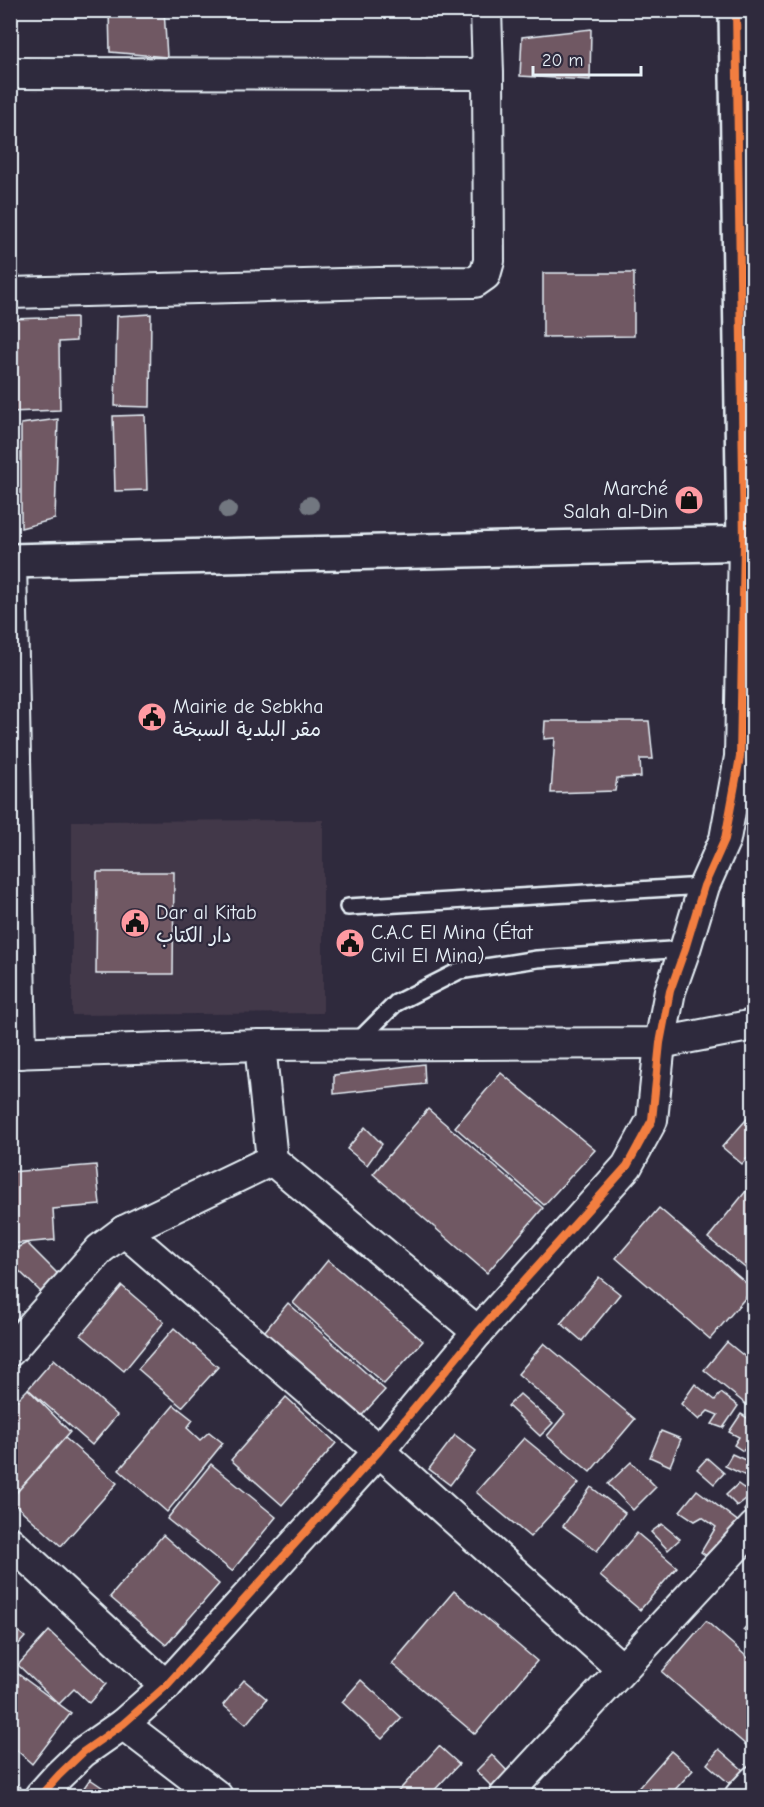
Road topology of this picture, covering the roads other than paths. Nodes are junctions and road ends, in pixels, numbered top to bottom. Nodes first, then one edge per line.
1 (486, 10) edge
2 (736, 10) edge
3 (10, 73) edge
4 (488, 74) junction
5 (10, 294) edge
6 (749, 543) edge
7 (11, 561) edge
8 (704, 886) junction
9 (348, 907) dead end
10 (685, 949) junction
11 (753, 1025) edge
12 (660, 1043) junction
13 (356, 1044) junction
14 (260, 1045) junction
15 (16, 1053) edge
16 (272, 1160) junction
17 (124, 1231) junction
18 (478, 1332) junction
19 (10, 1351) edge
20 (379, 1451) junction
21 (753, 1527) edge
22 (10, 1542) edge
23 (622, 1668) junction
24 (166, 1686) junction
25 (123, 1724) junction
26 (753, 1781) edge
27 (40, 1797) edge
28 (217, 1797) edge
29 (505, 1797) edge
30 (740, 1797) edge

1 - 4 street
2 - 6 street
3 - 4 street
4 - 5 street
6 - 7 street
6 - 8 street
7 - 15 street
8 - 9 lane
8 - 10 street
10 - 12 street
10 - 13 lane
11 - 12 street
12 - 13 street
12 - 18 street
13 - 14 street
14 - 15 street
14 - 16 street
16 - 17 street
16 - 18 street
17 - 19 street
17 - 20 street
18 - 20 street
20 - 23 street
20 - 24 street
21 - 23 street
22 - 24 street
23 - 29 street
24 - 25 street
25 - 27 street
25 - 28 street
26 - 30 street

